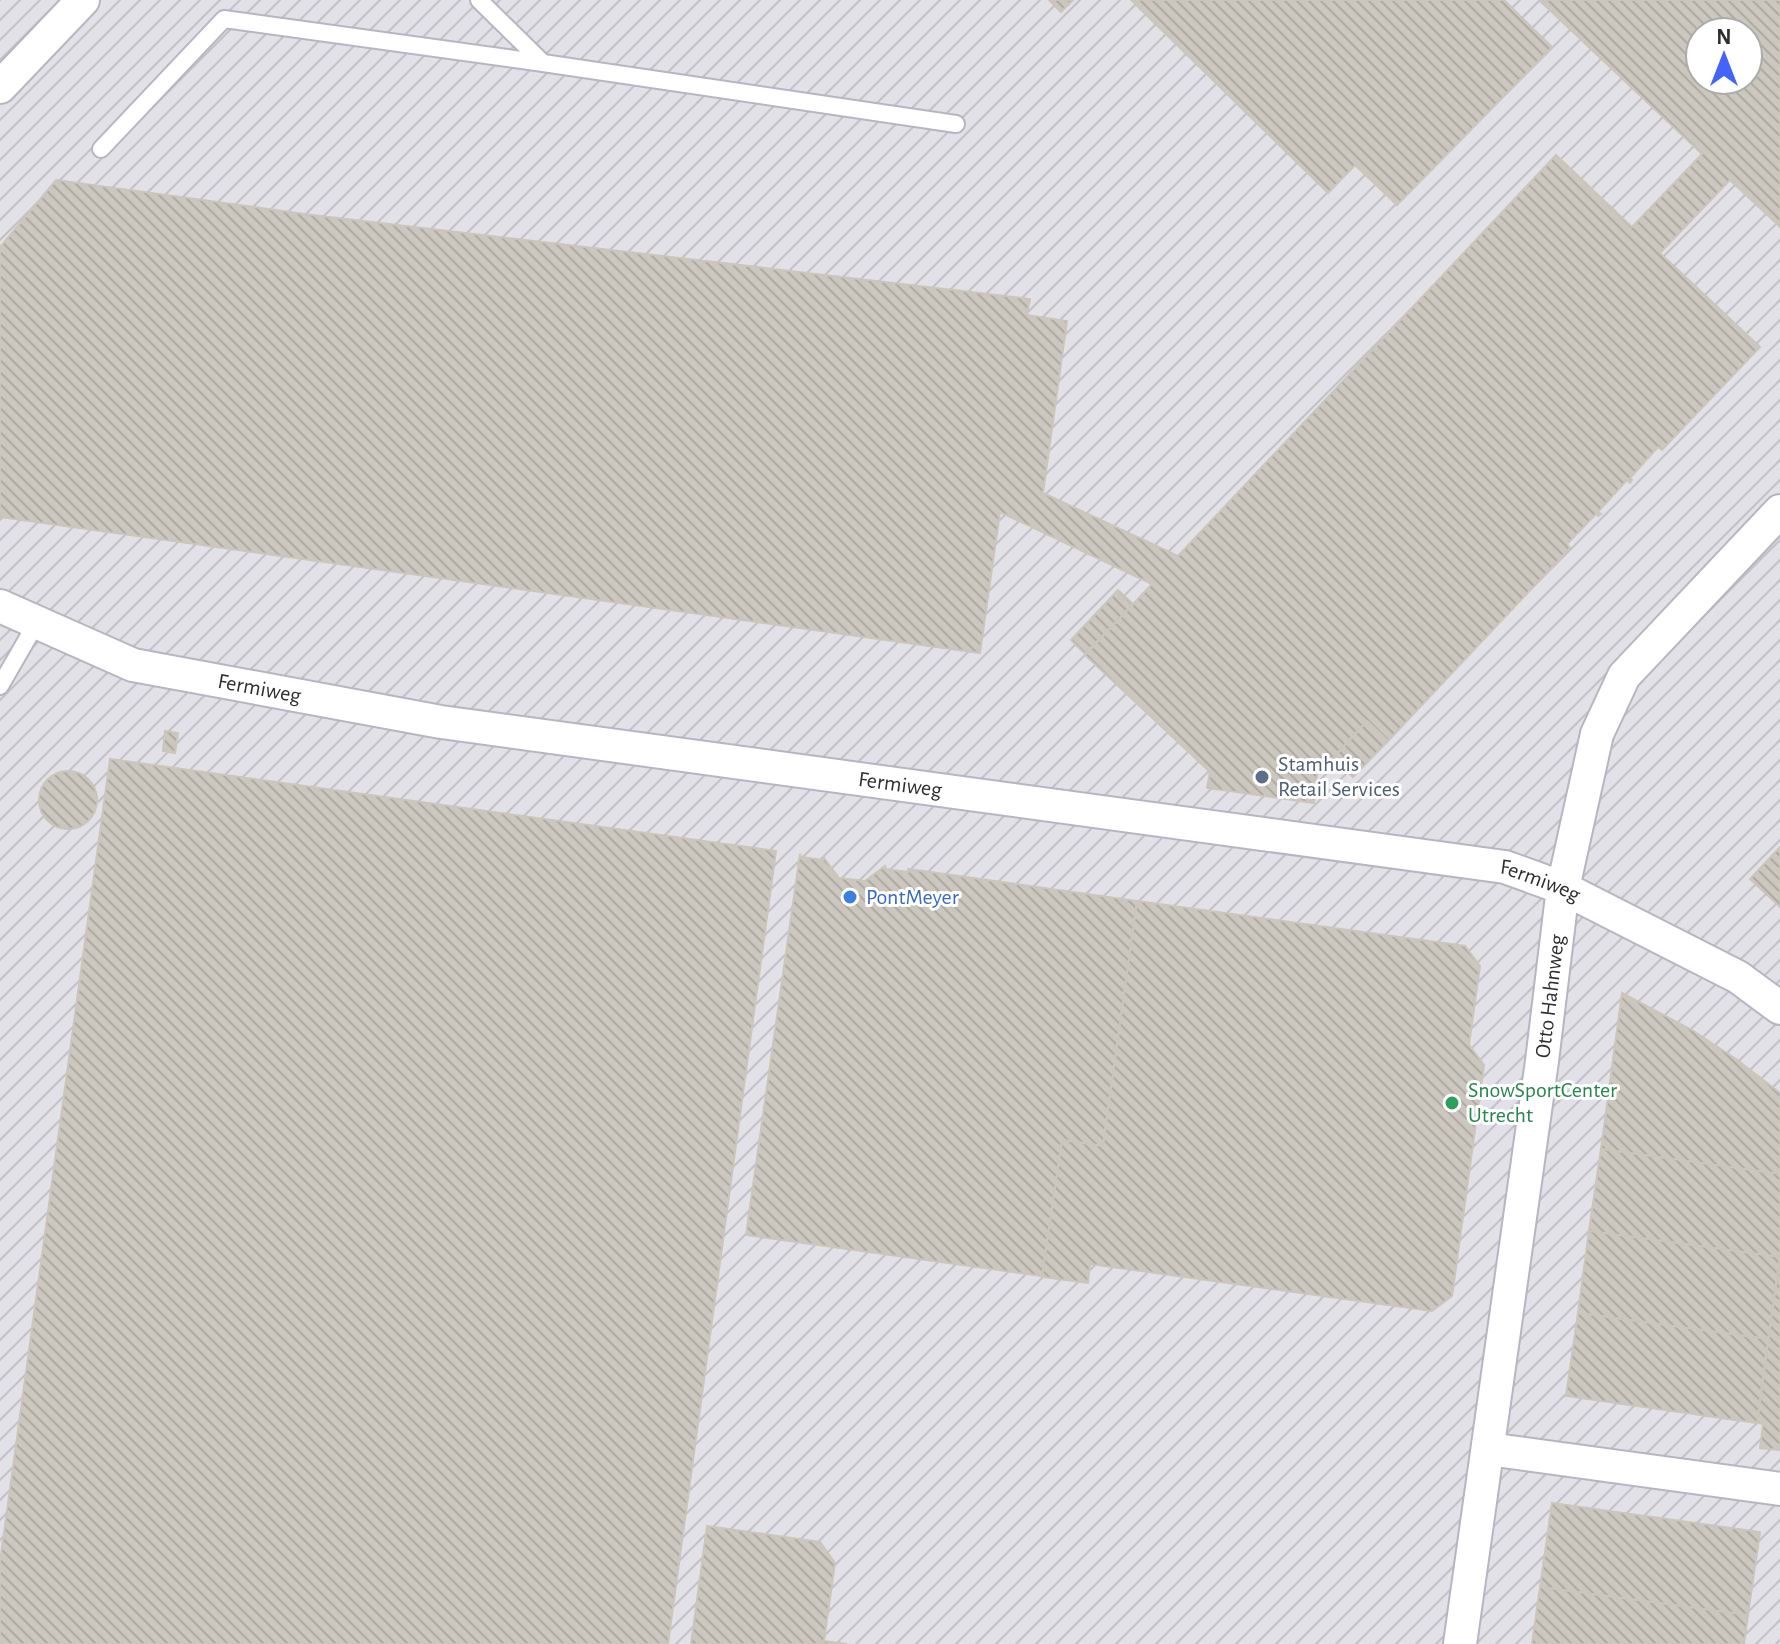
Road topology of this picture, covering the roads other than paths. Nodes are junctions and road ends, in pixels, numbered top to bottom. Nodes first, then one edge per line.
1 (83, 0) edge
2 (479, 0) edge
3 (543, 63) junction
4 (0, 87) edge
5 (956, 124) dead end
6 (101, 149) dead end
7 (1780, 511) edge
8 (0, 606) edge
9 (37, 622) junction
10 (0, 686) edge
11 (1563, 888) junction
12 (1780, 1008) edge
13 (1488, 1449) junction
14 (1780, 1489) edge
15 (1460, 1644) edge

1 - 4 street
2 - 3 lane
3 - 5 lane
3 - 6 lane
7 - 11 street, Otto Hahnweg
8 - 9 street, Fermiweg
9 - 10 lane
9 - 11 street, Fermiweg
11 - 12 street, Fermiweg
11 - 13 street, Otto Hahnweg
13 - 14 street
13 - 15 street, Otto Hahnweg

